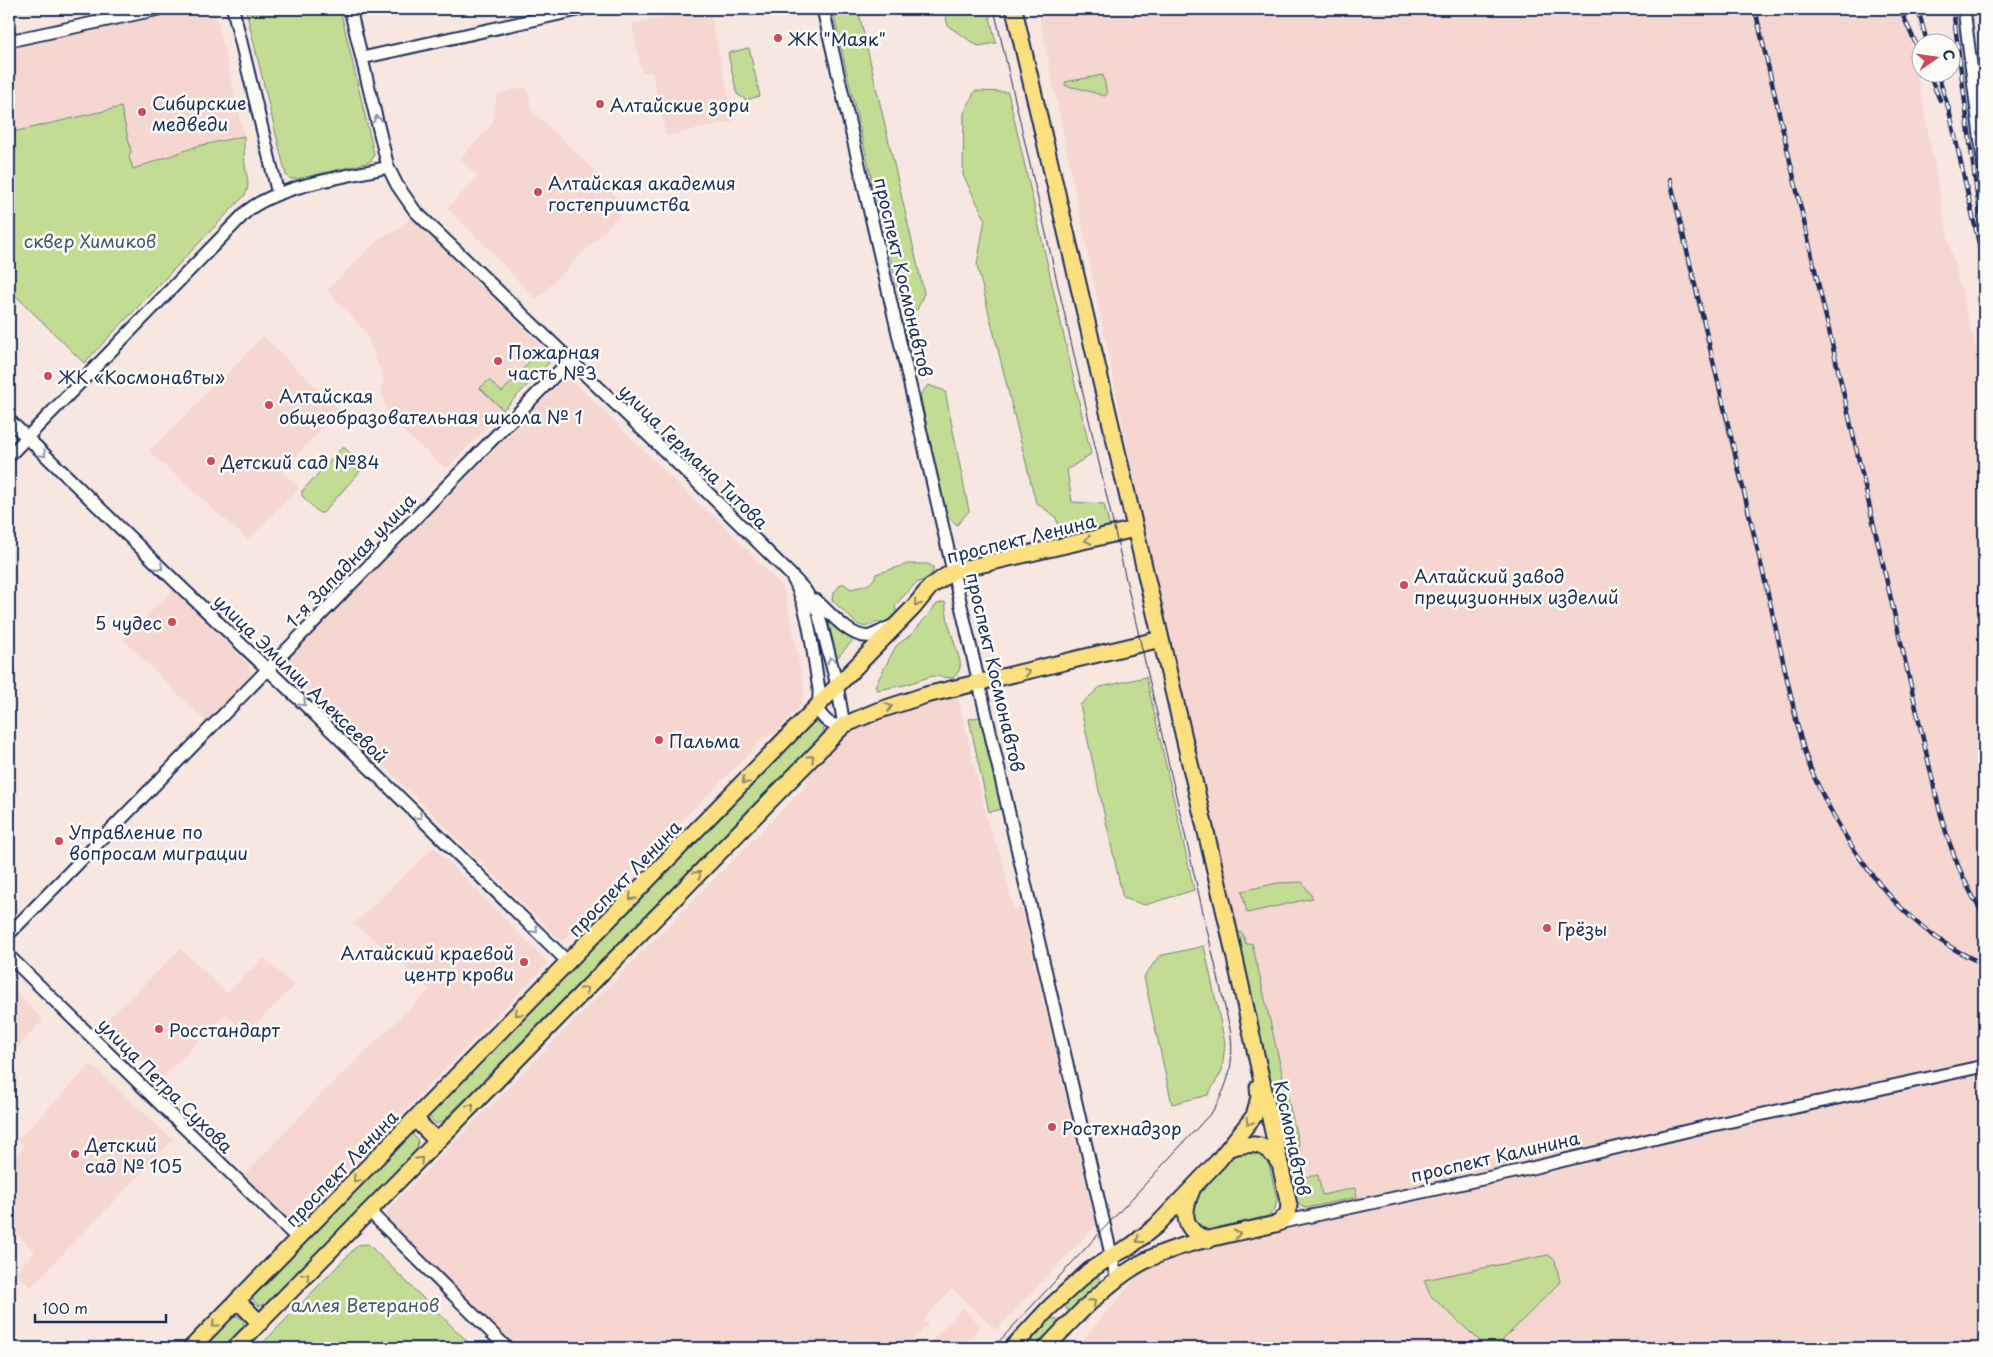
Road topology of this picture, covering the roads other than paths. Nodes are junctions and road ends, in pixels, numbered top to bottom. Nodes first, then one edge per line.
1 (159, 9) edge
2 (233, 9) edge
3 (350, 9) edge
4 (582, 9) edge
5 (823, 9) edge
6 (1014, 9) edge
7 (1964, 9) edge
8 (9, 41) edge
9 (362, 58) junction
10 (1980, 105) edge
11 (388, 167) junction
12 (1984, 167) edge
13 (278, 194) junction
14 (570, 360) junction
15 (9, 420) edge
16 (27, 437) junction
17 (9, 456) edge
18 (1135, 529) junction
19 (953, 571) junction
20 (791, 575) junction
21 (805, 590) junction
22 (900, 622) junction
23 (1161, 639) junction
24 (267, 669) junction
25 (979, 683) junction
26 (837, 685) junction
27 (816, 708) junction
28 (844, 725) junction
29 (9, 934) edge
30 (9, 956) edge
31 (568, 962) junction
32 (1257, 1058) junction
33 (1984, 1066) edge
34 (415, 1119) junction
35 (437, 1142) junction
36 (1230, 1148) junction
37 (1281, 1166) junction
38 (1194, 1187) junction
39 (369, 1212) junction
40 (1279, 1223) junction
41 (298, 1239) junction
42 (1209, 1240) junction
43 (1112, 1256) junction
44 (1117, 1280) junction
45 (238, 1301) junction
46 (1049, 1308) junction
47 (260, 1323) junction
48 (1067, 1325) junction
49 (192, 1348) edge
50 (235, 1348) edge
51 (507, 1348) edge
52 (1012, 1348) edge
53 (1046, 1348) edge

1 - 8 street
2 - 13 street
3 - 9 street, улица Германа Титова
4 - 9 street
5 - 19 street, проспект Космонавтов
6 - 18 main road
7 - 10 street
11 -> 9 street, улица Германа Титова
10 - 12 street
11 - 13 street
11 - 14 street, улица Германа Титова
13 - 16 street
14 - 20 street, улица Германа Титова
14 - 24 street, 1-я Западная улица
15 - 16 street, улица Эмилии Алексеевой
16 - 17 street
16 -> 24 street, улица Эмилии Алексеевой
18 -> 19 main road, проспект Ленина
18 - 23 main road
19 -> 22 main road, проспект Ленина
19 - 25 street, проспект Космонавтов
20 - 21 street, улица Германа Титова
20 - 27 street
21 - 22 street
26 -> 21 street
22 - 26 main road, проспект Ленина
25 -> 23 main road
23 - 32 main road
24 - 29 street, 1-я Западная улица
24 -> 31 street, улица Эмилии Алексеевой
28 -> 25 main road
25 - 43 street, проспект Космонавтов
26 - 27 main road, проспект Ленина
26 - 28 street
27 - 28 street
27 -> 31 main road, проспект Ленина
35 -> 28 main road
30 - 41 street, улица Петра Сухова
31 -> 34 main road, проспект Ленина
32 -> 36 main road
32 - 37 main road, Космонавтов
33 - 40 street, проспект Калинина
34 - 35 main road
34 -> 41 main road, проспект Ленина
39 -> 35 main road
36 - 37 main road
36 - 38 main road
37 - 40 main road, Космонавтов
38 - 42 main road
38 -> 43 main road
47 -> 39 main road
39 - 51 street
42 -> 40 main road, проспект Калинина
41 - 45 main road, проспект Ленина
42 - 44 main road, проспект Калинина
43 - 44 street, проспект Космонавтов
43 - 46 main road
48 -> 44 main road, проспект Калинина
45 - 47 main road
45 -> 49 main road, проспект Ленина
46 - 48 main road
46 - 52 main road
47 - 50 main road
48 - 53 main road, проспект Калинина

